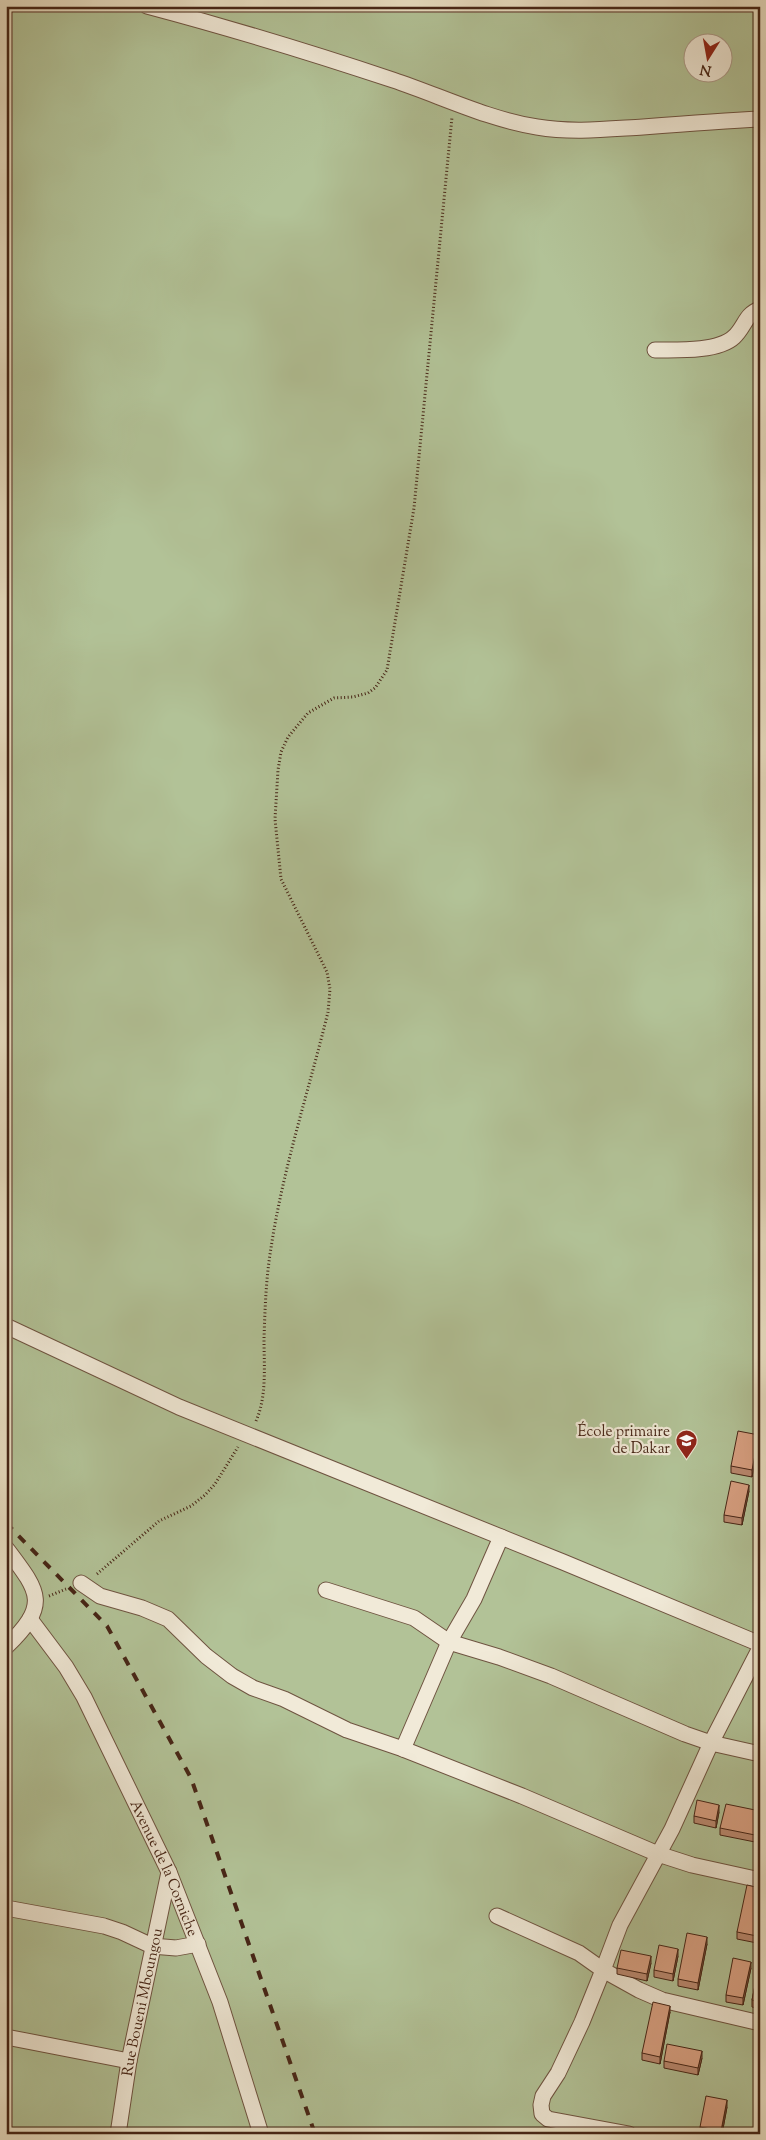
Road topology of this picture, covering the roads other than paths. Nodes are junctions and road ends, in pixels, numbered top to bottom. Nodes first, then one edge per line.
1 (147, 6) edge
2 (760, 119) edge
3 (760, 309) edge
4 (655, 350) dead end
5 (6, 1326) edge
6 (501, 1537) junction
7 (6, 1548) edge
8 (81, 1583) road end
9 (326, 1590) dead end
10 (30, 1619) junction
11 (449, 1642) junction
12 (760, 1644) edge
13 (6, 1647) edge
14 (760, 1648) edge
15 (711, 1743) junction
16 (404, 1749) junction
17 (760, 1754) edge
18 (658, 1854) junction
19 (168, 1872) junction
20 (760, 1880) edge
21 (6, 1908) edge
22 (497, 1916) dead end
23 (198, 1944) junction
24 (152, 1946) junction
25 (603, 1970) junction
26 (760, 2023) edge
27 (6, 2037) edge
28 (129, 2061) junction
29 (624, 2133) edge
30 (118, 2134) edge
31 (261, 2134) edge

1 - 2 street
3 - 4 street
5 - 6 street
6 - 11 street
6 - 12 street
7 - 10 street
8 - 16 street
9 - 11 street
10 - 13 street
10 - 19 street, Avenue de la Corniche
11 - 15 street
11 - 16 street
14 - 15 street
15 - 17 street
15 - 18 street
16 - 18 street
18 - 20 street
18 - 25 street
19 - 23 street, Avenue de la Corniche
19 - 24 street, Rue Boueni Mboungou
21 - 24 street
22 - 25 street
23 - 24 street
23 - 31 street, Avenue de la Corniche
24 - 28 street, Rue Boueni Mboungou
25 - 26 street
25 - 29 street
27 - 28 street
28 - 30 street, Rue Boueni Mboungou

